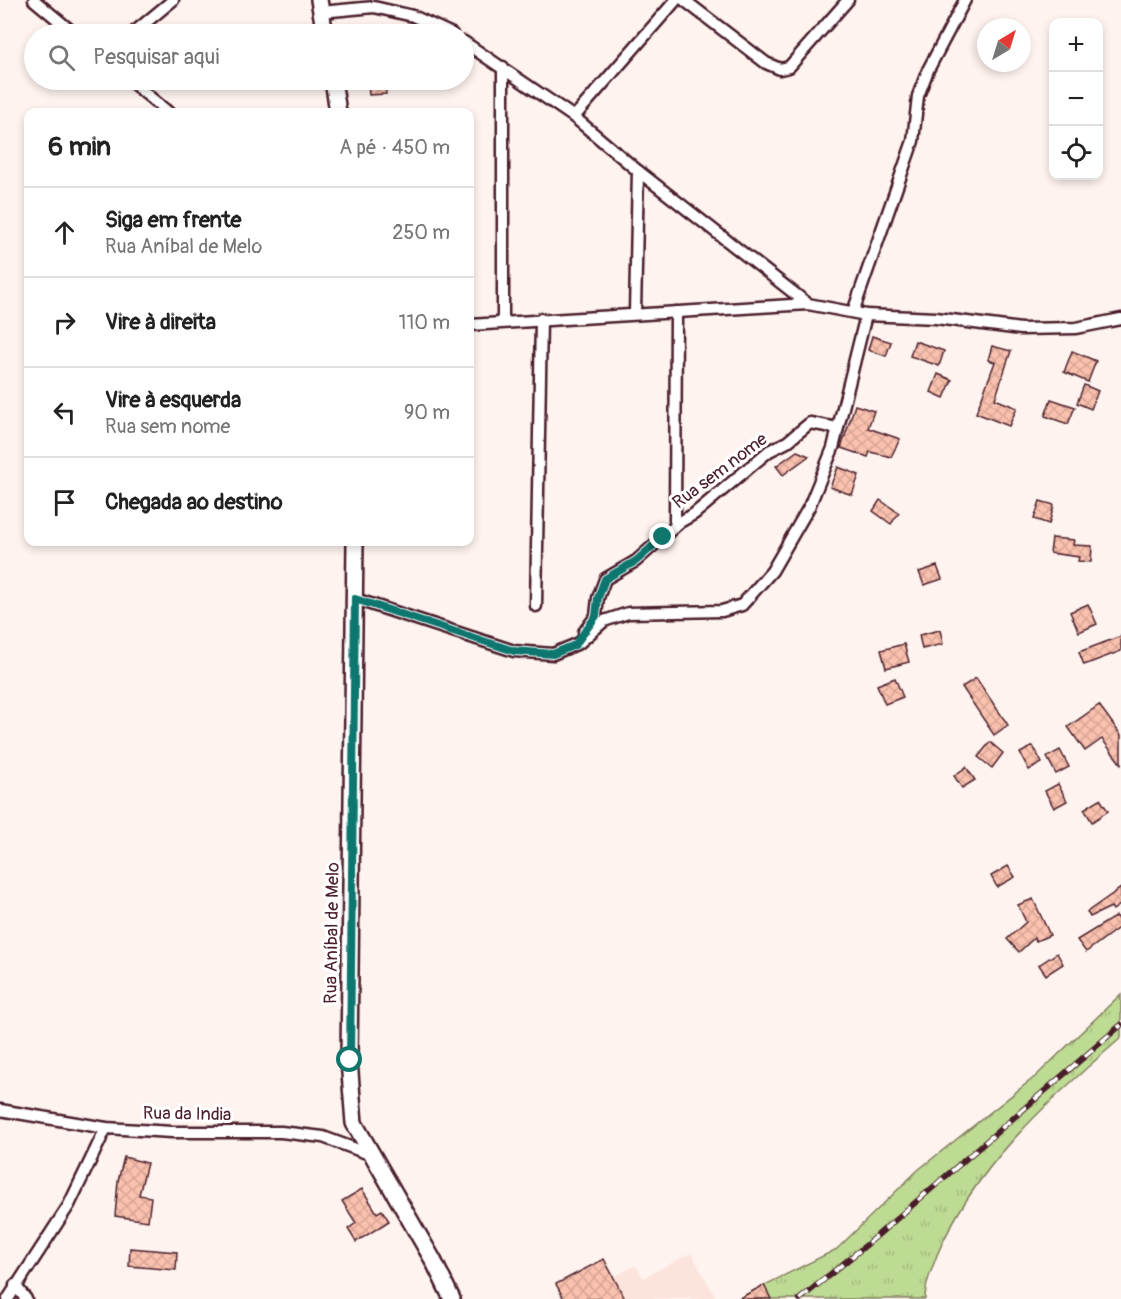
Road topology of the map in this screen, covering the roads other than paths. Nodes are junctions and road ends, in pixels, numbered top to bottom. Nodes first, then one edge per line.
1 (34, 0) edge
2 (173, 0) edge
3 (676, 0) edge
4 (684, 0) edge
5 (848, 0) edge
6 (965, 0) edge
7 (320, 6) edge
8 (63, 24) edge
9 (144, 24) edge
10 (323, 24) edge
11 (430, 24) edge
12 (474, 48) edge
13 (503, 67) junction
14 (141, 90) edge
15 (335, 90) edge
16 (163, 108) edge
17 (337, 108) edge
18 (574, 117) junction
19 (638, 171) junction
20 (808, 304) junction
21 (676, 312) junction
22 (853, 312) junction
23 (635, 313) junction
24 (866, 315) junction
25 (541, 319) junction
26 (1121, 319) edge
27 (503, 321) junction
28 (474, 325) edge
29 (832, 427) dead end
30 (675, 520) dead end
31 (355, 546) edge
32 (355, 599) junction
33 (536, 606) dead end
34 (575, 645) junction
35 (0, 1110) edge
36 (106, 1128) junction
37 (372, 1155) junction
38 (15, 1285) junction
39 (8, 1299) edge
40 (26, 1299) edge
41 (452, 1299) edge

1 - 8 street
2 - 9 street
3 - 18 street
4 - 5 street
6 - 22 street
7 - 10 street
7 - 11 street
12 - 13 street
13 - 18 street
13 - 27 street
14 - 16 street
15 - 17 street
18 - 19 street
19 - 20 street
19 - 23 street
20 - 21 street
20 - 22 street
21 - 23 street
21 - 30 street
22 - 24 street
23 - 25 street
24 - 26 street
24 - 34 street
25 - 27 street
25 - 33 street
27 - 28 street
29 - 34 street, Rua sem nome
31 - 32 street, Rua Aníbal de Melo
32 - 34 street
32 - 37 street, Rua Aníbal de Melo
35 - 36 street, Rua da India
36 - 37 street, Rua da India
36 - 38 street
37 - 41 street, Rua Aníbal de Melo
38 - 39 street
38 - 40 street

